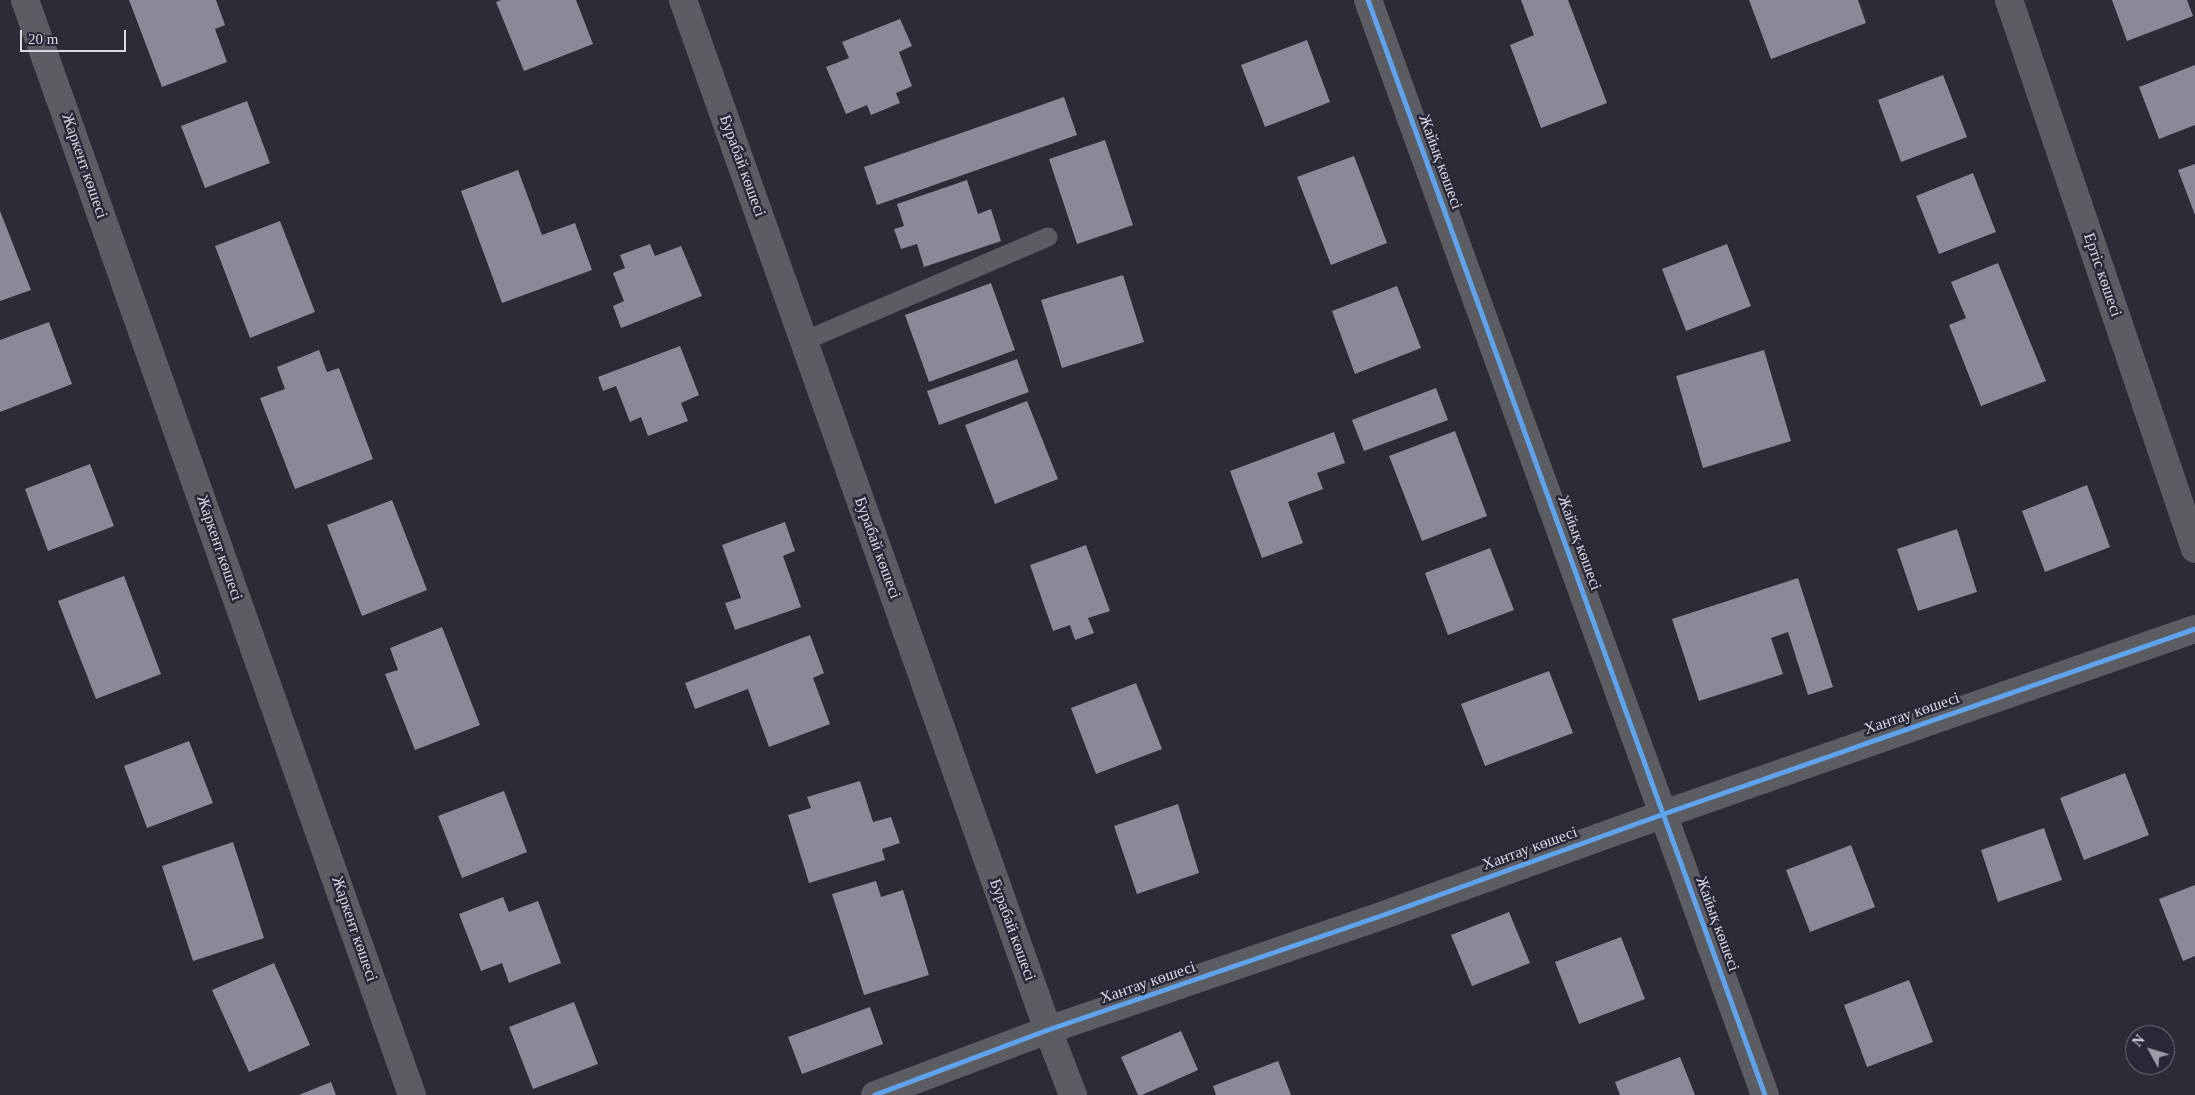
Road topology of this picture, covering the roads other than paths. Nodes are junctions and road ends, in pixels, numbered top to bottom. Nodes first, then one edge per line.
1 (25, 0) edge
2 (683, 0) edge
3 (1368, 0) edge
4 (2010, 0) edge
5 (1048, 237) dead end
6 (804, 341) junction
7 (2195, 549) edge
8 (2195, 629) edge
9 (1664, 814) junction
10 (1048, 1030) junction
11 (412, 1095) edge
12 (875, 1095) edge
13 (1073, 1095) edge
14 (1764, 1095) edge

1 - 11 street, Жаркент көшесі
2 - 6 street, Бурабай көшесі
3 - 9 street, Жайық көшесі
4 - 7 street, Ертіс көшесі
5 - 6 lane
6 - 10 street, Бурабай көшесі
8 - 9 street, Хантау көшесі
9 - 10 street, Хантау көшесі
9 - 14 street, Жайық көшесі
10 - 12 street, Хантау көшесі
10 - 13 street, Бурабай көшесі

